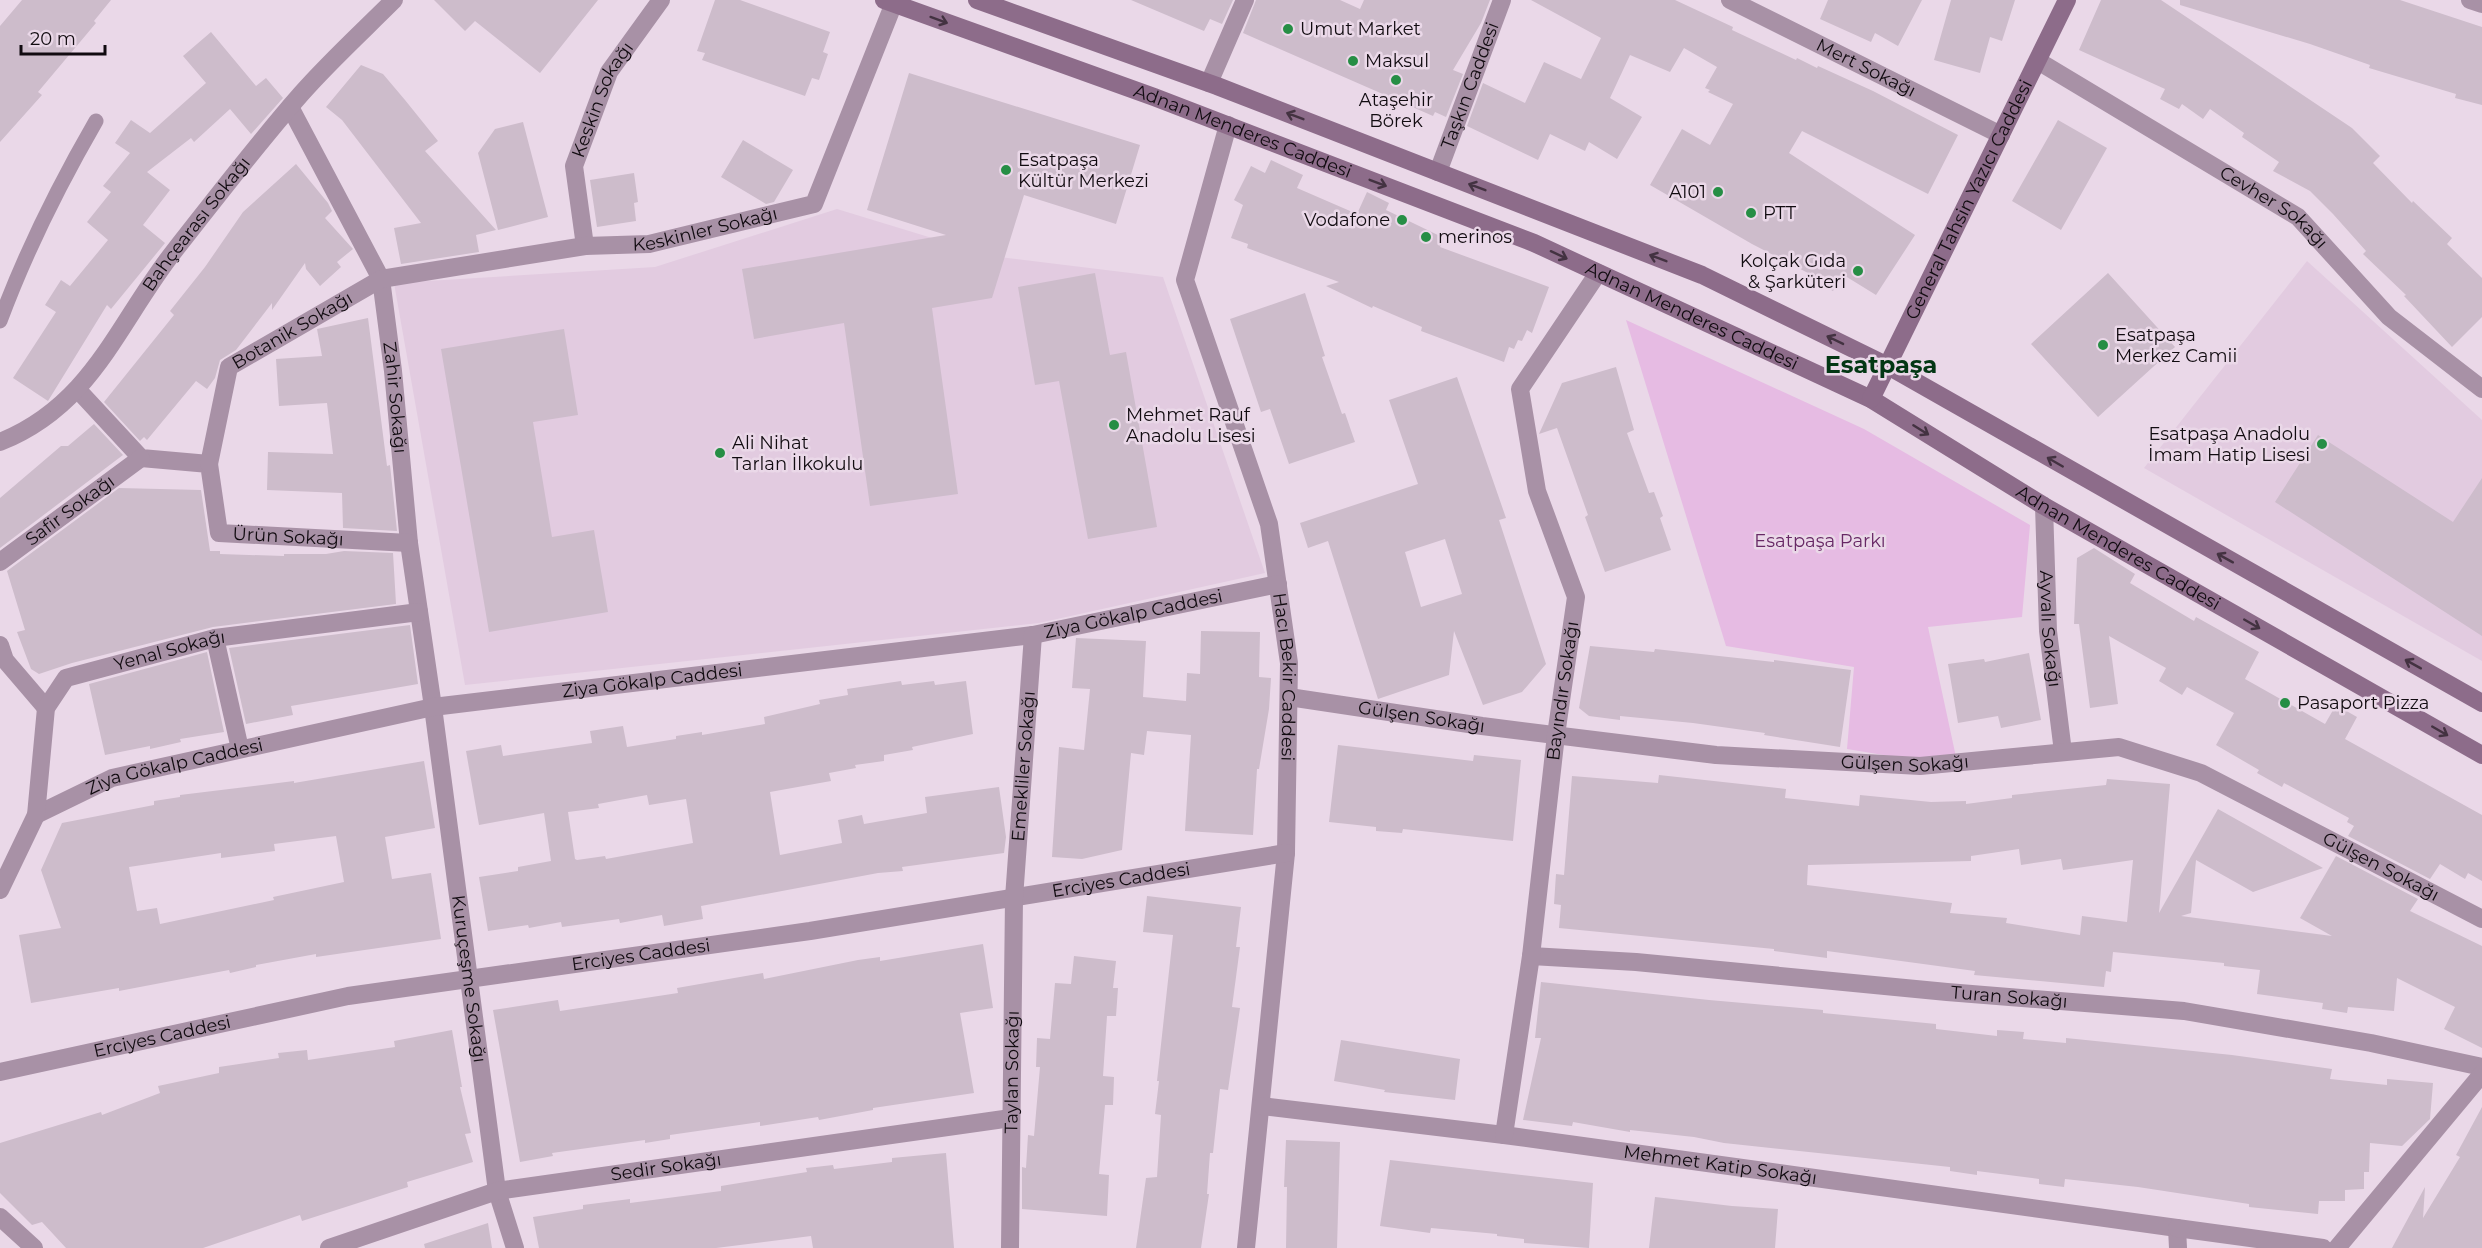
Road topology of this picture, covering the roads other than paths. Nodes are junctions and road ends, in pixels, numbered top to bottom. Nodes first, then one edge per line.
1 (394, 0) edge
2 (661, 0) edge
3 (977, 0) edge
4 (1245, 0) edge
5 (1502, 0) edge
6 (1730, 0) edge
7 (2067, 0) edge
8 (2470, 0) edge
9 (889, 2) edge
10 (2482, 4) edge
11 (2038, 61) junction
12 (1209, 83) junction
13 (290, 107) junction
14 (96, 120) dead end
15 (1228, 125) junction
16 (2001, 135) junction
17 (1438, 172) junction
18 (585, 246) junction
19 (1598, 273) junction
20 (381, 279) junction
21 (0, 321) edge
22 (1888, 366) junction
23 (78, 390) junction
24 (2482, 390) edge
25 (1871, 399) junction
26 (0, 442) edge
27 (141, 458) junction
28 (209, 465) junction
29 (2044, 506) junction
30 (409, 543) junction
31 (0, 562) edge
32 (1278, 584) junction
33 (419, 612) junction
34 (1033, 635) junction
35 (215, 638) junction
36 (0, 645) edge
37 (1289, 697) junction
38 (2482, 703) edge
39 (433, 707) junction
40 (46, 708) junction
41 (1556, 735) junction
42 (240, 750) junction
43 (2063, 752) junction
44 (2482, 755) edge
45 (36, 815) junction
46 (1286, 853) junction
47 (0, 890) edge
48 (1014, 898) junction
49 (2482, 920) edge
50 (1531, 956) junction
51 (468, 979) junction
52 (2482, 1067) edge
53 (0, 1072) edge
54 (2482, 1074) edge
55 (1262, 1106) junction
56 (1011, 1118) junction
57 (1504, 1135) junction
58 (496, 1191) junction
59 (0, 1217) edge
60 (2177, 1228) junction
61 (34, 1248) edge
62 (329, 1248) edge
63 (515, 1248) edge
64 (1010, 1248) edge
65 (1246, 1248) edge
66 (2178, 1248) edge
67 (2323, 1248) edge
68 (2337, 1248) edge

1 - 13 street, Bahçearası Sokağı
2 - 18 street, Keskin Sokağı
3 - 12 street, Adnan Menderes Caddesi
4 - 12 street
5 - 17 street, Taşkın Caddesi
6 - 16 street, Mert Sokağı
7 - 11 street, General Tahsin Yazıcı Caddesi
8 - 10 street
9 -> 15 street, Adnan Menderes Caddesi
9 - 18 street, Keskinler Sokağı
11 - 16 street, General Tahsin Yazıcı Caddesi
11 - 24 street, Cevher Sokağı
17 -> 12 street, Adnan Menderes Caddesi
13 - 20 street, Zahir Sokağı
13 - 23 street, Bahçearası Sokağı
14 - 21 lane
15 -> 19 street, Adnan Menderes Caddesi
15 - 32 street, Hacı Bekir Caddesi
16 - 22 street, General Tahsin Yazıcı Caddesi
22 -> 17 street, Adnan Menderes Caddesi
18 - 20 street, Keskinler Sokağı
19 - 25 street, Adnan Menderes Caddesi
19 - 41 street, Bayındır Sokağı
20 - 28 street, Botanik Sokağı
20 - 30 street, Zahir Sokağı
22 - 25 street, General Tahsin Yazıcı Caddesi
38 -> 22 street, Adnan Menderes Caddesi
23 - 26 street, Bahçearası Sokağı
23 - 27 street
25 -> 29 street, Adnan Menderes Caddesi
27 - 28 street
27 - 31 street, Safir Sokağı
28 - 30 street, Ürün Sokağı
29 - 43 street, Ayvalı Sokağı
29 -> 44 street, Adnan Menderes Caddesi
30 - 33 street, Zahir Sokağı
32 - 34 street, Ziya Gökalp Caddesi
32 - 37 street, Hacı Bekir Caddesi
33 - 35 street, Yenal Sokağı
33 - 39 street, Zahir Sokağı
34 - 39 street, Ziya Gökalp Caddesi
34 - 48 street, Emekliler Sokağı
35 - 40 street, Yenal Sokağı
35 - 42 street
36 - 40 street
37 - 41 street, Gülşen Sokağı
37 - 46 street, Hacı Bekir Caddesi
39 - 42 street, Ziya Gökalp Caddesi
39 - 51 street, Kuruçeşme Sokağı
40 - 45 street, Yenal Sokağı
41 - 43 street, Gülşen Sokağı
41 - 50 street, Bayındır Sokağı
42 - 45 street, Ziya Gökalp Caddesi
43 - 49 street, Gülşen Sokağı
45 - 47 street
46 - 48 street, Erciyes Caddesi
46 - 55 street, Hacı Bekir Caddesi
48 - 51 street, Erciyes Caddesi
48 - 56 street, Taylan Sokağı
50 - 52 street, Turan Sokağı
50 - 57 street, Bayındır Sokağı
51 - 53 street, Erciyes Caddesi
51 - 58 street, Kuruçeşme Sokağı
54 - 68 street
55 - 57 street, Mehmet Katip Sokağı
55 - 65 street, Hacı Bekir Caddesi
56 - 58 street, Sedir Sokağı
56 - 64 street, Taylan Sokağı
57 - 60 street, Mehmet Katip Sokağı
58 - 62 street, Sedir Sokağı
58 - 63 street, Kuruçeşme Sokağı
59 - 61 street
60 - 66 street
60 - 67 street, Mehmet Katip Sokağı

